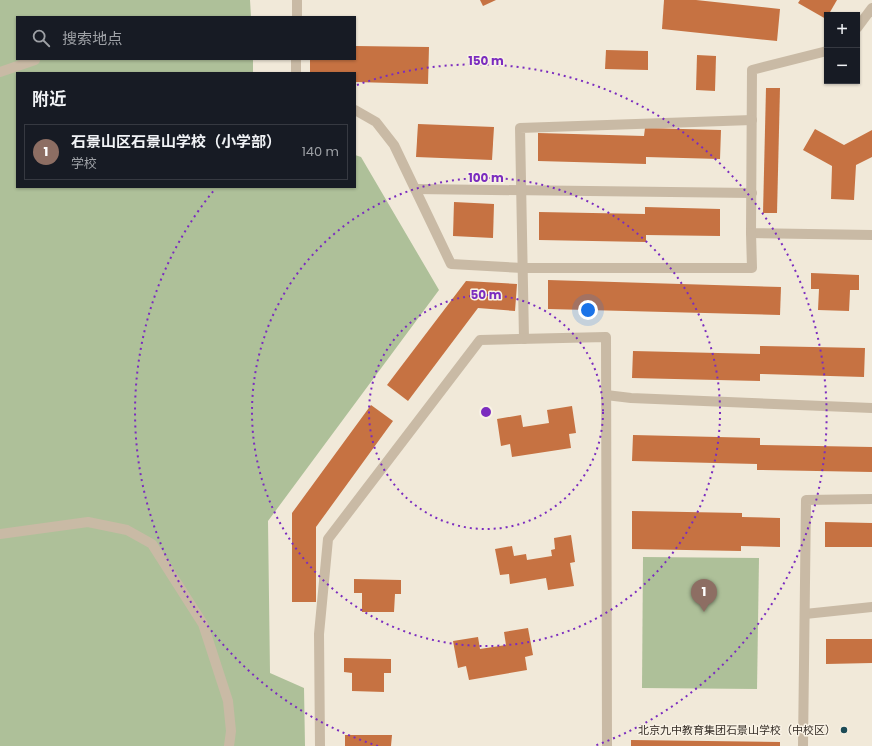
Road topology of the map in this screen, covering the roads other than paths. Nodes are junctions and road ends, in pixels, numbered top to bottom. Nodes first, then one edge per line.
1 (297, 0) edge
2 (872, 8) edge
3 (297, 16) edge
4 (860, 24) edge
5 (824, 52) edge
6 (35, 60) edge
7 (296, 60) edge
8 (0, 72) edge
9 (296, 72) edge
10 (356, 111) edge
11 (752, 120) junction
12 (415, 189) junction
13 (521, 190) junction
14 (752, 193) junction
15 (751, 233) junction
16 (872, 235) edge
17 (523, 268) junction
18 (524, 339) junction
19 (606, 396) junction
20 (872, 408) edge
21 (872, 499) edge
22 (0, 534) edge
23 (872, 607) edge
24 (806, 614) junction
25 (229, 746) edge
26 (320, 746) edge
27 (607, 746) edge
28 (803, 746) edge

1 - 3 street
2 - 4 street
5 - 11 street
6 - 8 street
7 - 9 street
10 - 12 street
11 - 13 street
11 - 14 street
12 - 13 street
12 - 17 street
13 - 14 street
13 - 17 street
14 - 15 street
15 - 16 street
15 - 17 street
17 - 18 street
18 - 19 street
18 - 26 street
19 - 20 street
19 - 27 street
21 - 24 street
22 - 25 street
23 - 24 street
24 - 28 street

